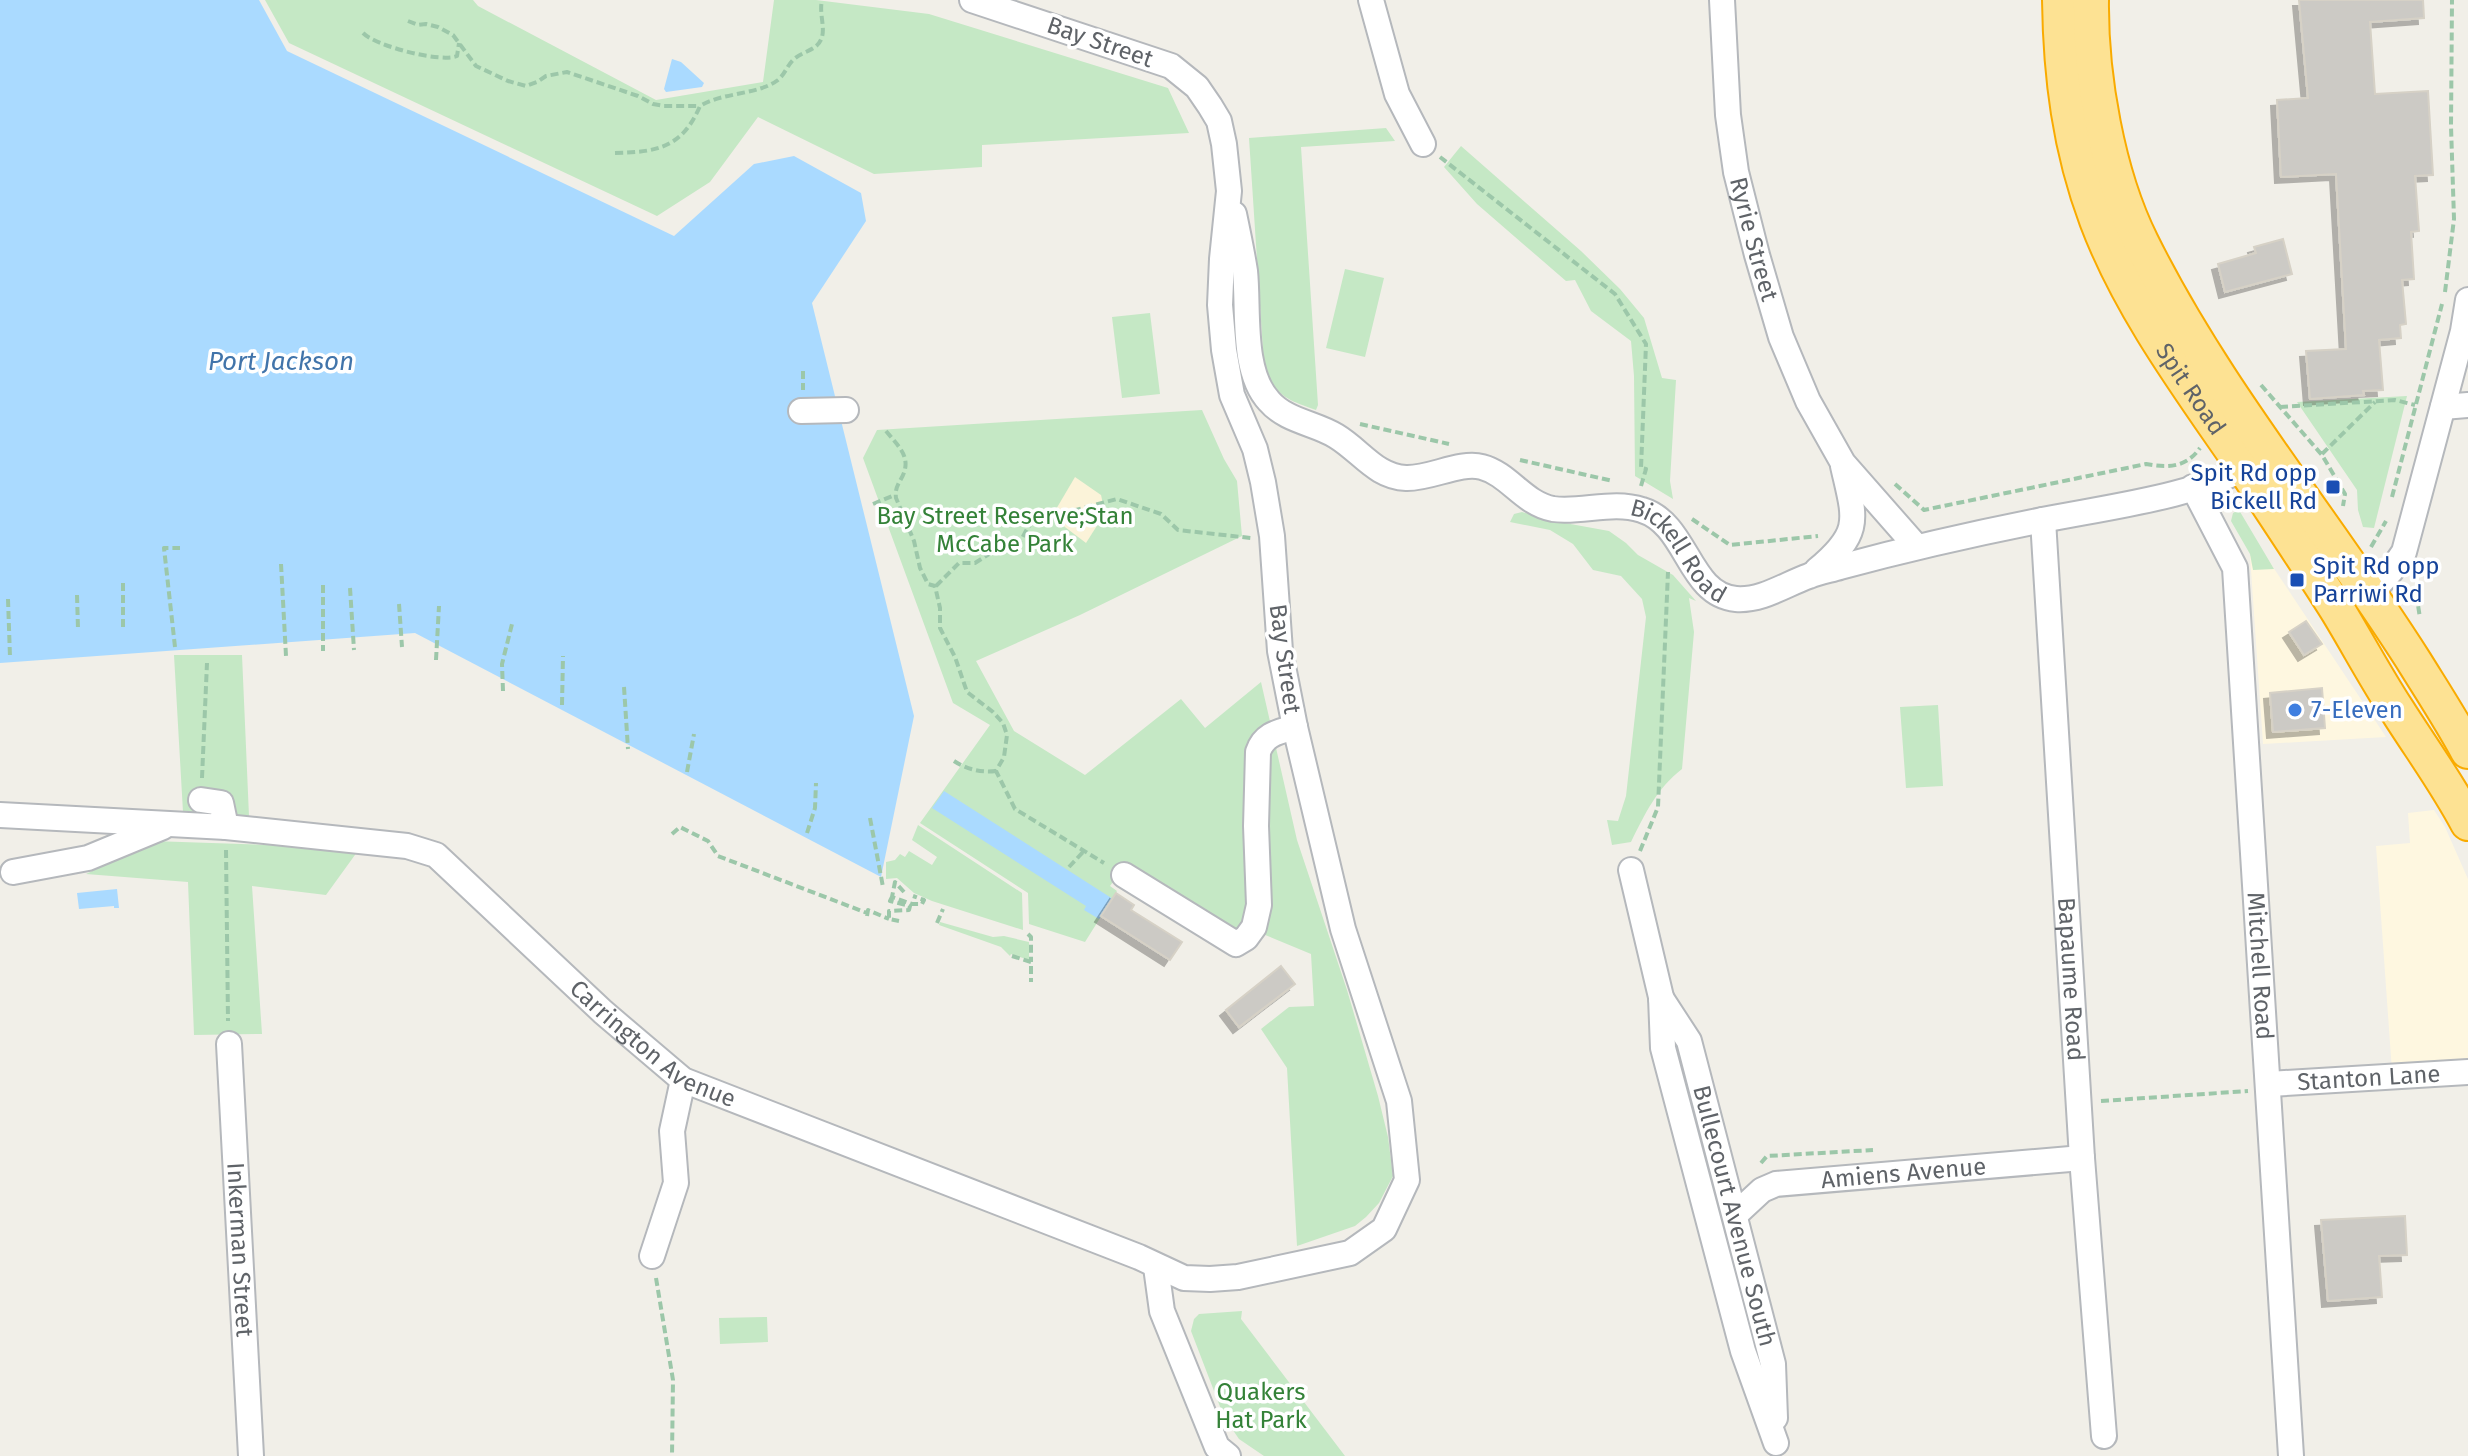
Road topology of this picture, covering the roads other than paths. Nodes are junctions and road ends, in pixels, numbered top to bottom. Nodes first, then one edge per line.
1 (972, 0) edge
2 (1371, 0) edge
3 (1722, 0) edge
4 (2060, 0) edge
5 (2091, 0) edge
6 (1423, 144) road end
7 (1229, 191) junction
8 (2468, 300) edge
9 (2468, 405) edge
10 (2443, 407) junction
11 (846, 410) dead end
12 (801, 411) dead end
13 (2258, 461) junction
14 (1843, 463) junction
15 (2193, 487) junction
16 (2043, 520) junction
17 (1916, 546) junction
18 (1812, 574) junction
19 (2371, 593) junction
20 (1295, 727) junction
21 (2468, 751) edge
22 (201, 800) road end
23 (2463, 801) edge
24 (0, 815) edge
25 (172, 824) junction
26 (226, 827) junction
27 (1631, 870) road end
28 (1117, 871) road end
29 (13, 872) dead end
30 (1661, 997) junction
31 (229, 1044) road end
32 (2468, 1072) edge
33 (683, 1080) junction
34 (2269, 1084) junction
35 (2082, 1158) junction
36 (1735, 1215) junction
37 (652, 1256) road end
38 (1156, 1267) junction
39 (2104, 1436) dead end
40 (1777, 1450) edge
41 (251, 1456) edge
42 (1228, 1456) edge
43 (2291, 1456) edge

1 - 7 street, Bay Street
2 - 6 street
3 - 14 street, Ryrie Street
4 - 13 highway, Spit Road
5 - 13 highway, Spit Road
7 - 18 street, Bickell Road
7 - 20 street, Bay Street
8 - 10 street
9 - 10 street
10 - 19 street
11 - 12 street
13 - 15 street, Bickell Road
13 - 19 highway, Spit Road
13 - 23 highway, Spit Road
14 - 17 street, Ryrie Street
14 - 18 street, Ryrie Street
15 - 16 street, Bickell Road
15 - 34 street, Mitchell Road
16 - 17 street, Bickell Road
16 - 35 street, Bapaume Road
17 - 18 street, Bickell Road
19 - 21 highway, Spit Road
20 - 28 street
20 - 38 street, Bay Street
22 - 26 street
24 - 25 street, Carrington Avenue
25 - 26 street, Carrington Avenue
25 - 29 street, Carrington Avenue
26 - 33 street, Carrington Avenue
27 - 30 street, Bullecourt Avenue South
30 - 36 street, Bullecourt Avenue South
30 - 40 street, Bullecourt Avenue South
31 - 41 street, Inkerman Street
32 - 34 street, Stanton Lane
33 - 37 street
33 - 38 street, Carrington Avenue
34 - 43 street, Mitchell Road
35 - 36 street, Amiens Avenue
35 - 39 street, Bapaume Road
36 - 40 street, Bullecourt Avenue South
38 - 42 street

